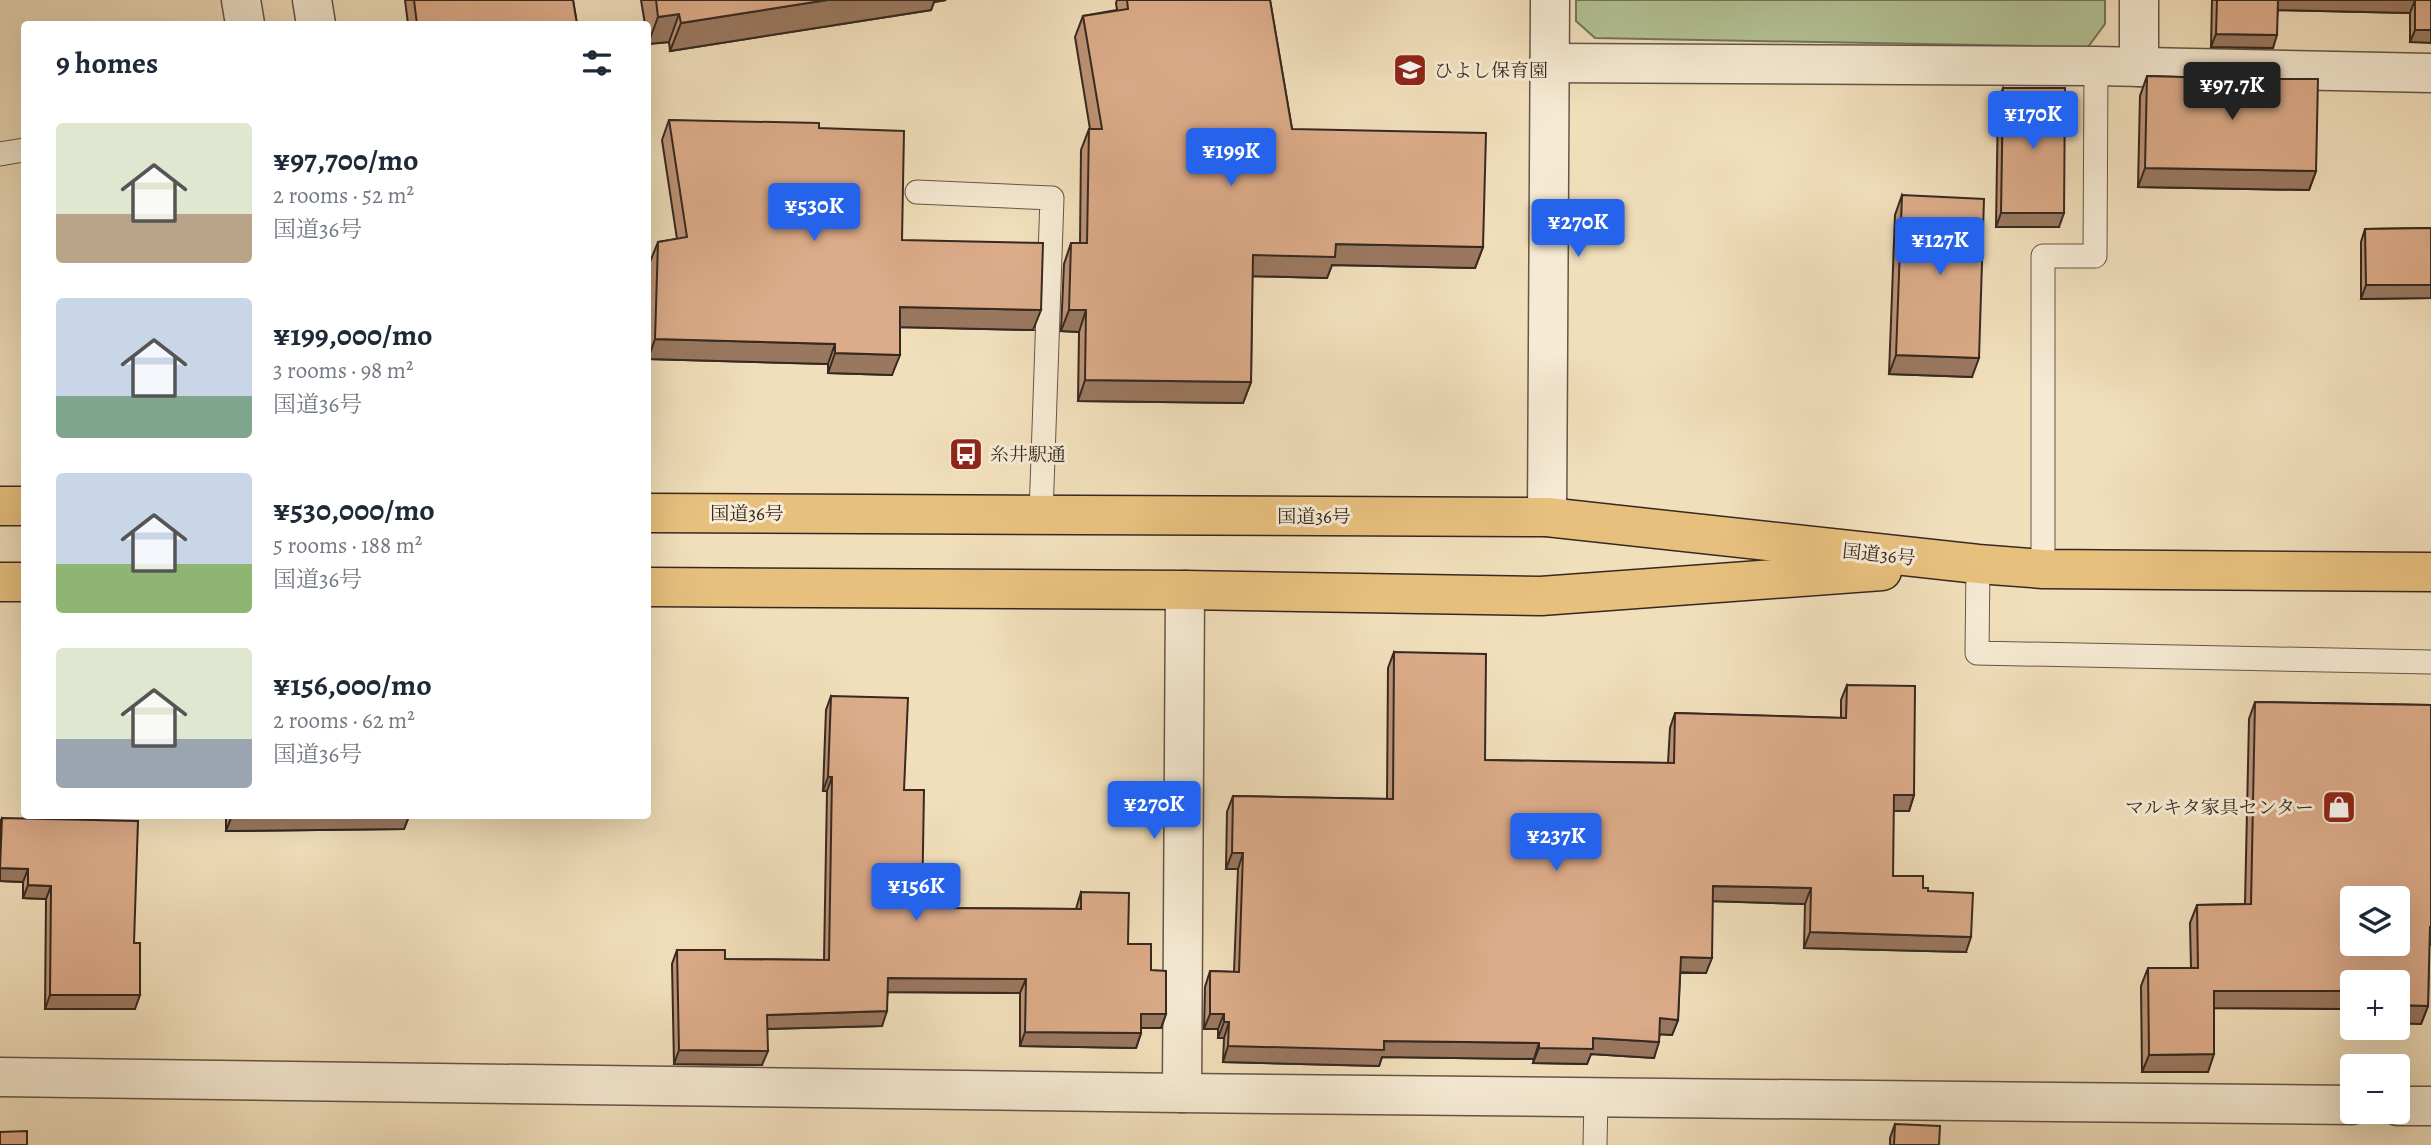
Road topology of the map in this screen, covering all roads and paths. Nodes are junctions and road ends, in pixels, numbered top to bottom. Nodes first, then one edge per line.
1 (241, 0) edge
2 (312, 0) edge
3 (1550, 0) edge
4 (2139, 0) edge
5 (244, 21) edge
6 (316, 21) edge
7 (1549, 63) junction
8 (2096, 66) junction
9 (2139, 67) junction
10 (2431, 73) edge
11 (21, 150) edge
12 (0, 153) edge
13 (917, 192) dead end
14 (0, 506) edge
15 (21, 506) edge
16 (651, 513) edge
17 (1041, 515) junction
18 (1547, 517) junction
19 (1978, 564) junction
20 (2043, 569) junction
21 (2431, 572) edge
22 (0, 582) edge
23 (21, 582) edge
24 (651, 587) edge
25 (1185, 590) junction
26 (2431, 662) edge
27 (0, 1077) edge
28 (1182, 1093) junction
29 (1597, 1097) junction
30 (2340, 1105) edge
31 (2410, 1106) edge
32 (2431, 1106) edge
33 (1595, 1145) edge

1 - 5 street
2 - 6 street
3 - 7 street
4 - 9 street
7 - 8 street
7 - 18 street
8 - 9 street
8 - 20 lane
9 - 10 street
11 - 12 lane
13 - 17 lane
14 - 15 highway
16 - 17 highway, 国道36号
17 - 18 highway, 国道36号
18 - 19 highway, 国道36号
19 - 20 highway, 国道36号
19 - 25 highway, 国道36号
19 - 26 lane
20 - 21 highway, 国道36号
22 - 23 highway
24 - 25 highway, 国道36号
25 - 28 street
27 - 28 street
28 - 29 street
29 - 30 street
29 - 33 lane
31 - 32 street

